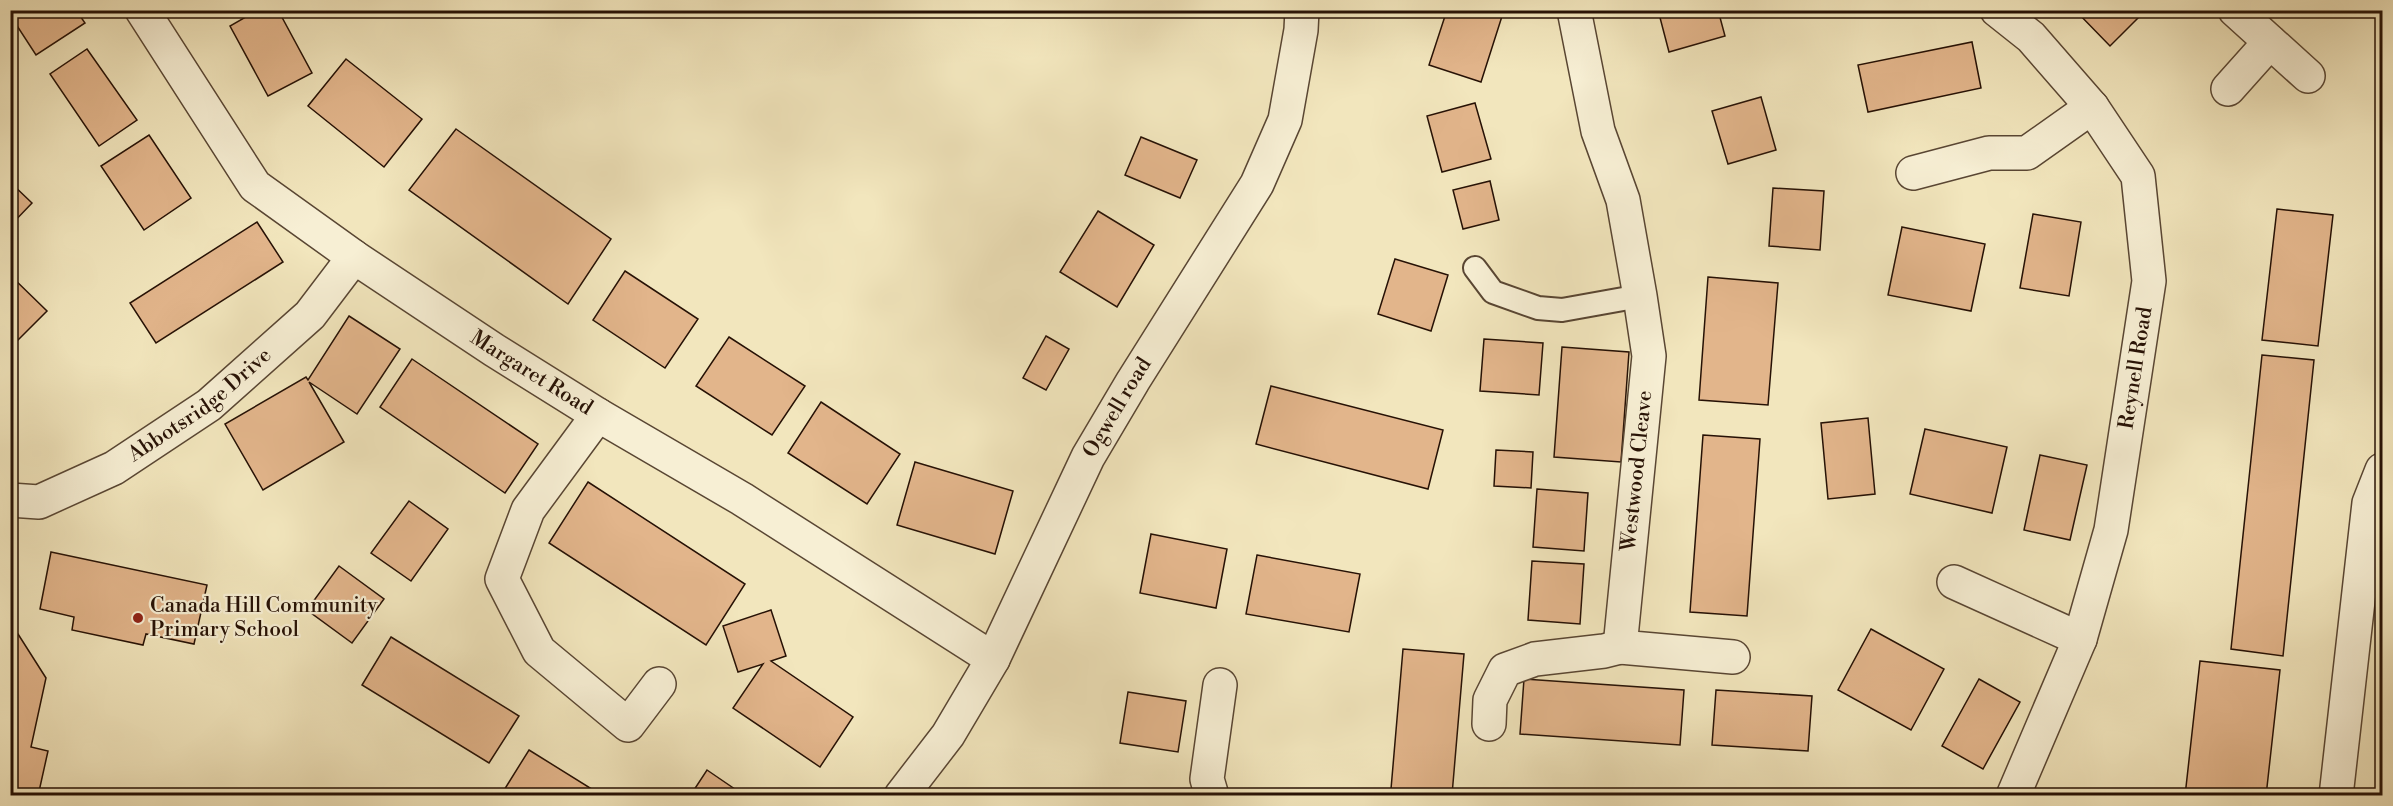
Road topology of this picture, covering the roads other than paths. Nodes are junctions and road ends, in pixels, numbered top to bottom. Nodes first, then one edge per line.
1 (142, 10) edge
2 (1302, 10) edge
3 (1574, 10) edge
4 (1997, 10) edge
5 (2235, 10) edge
6 (2270, 42) junction
7 (2308, 76) dead end
8 (2228, 89) dead end
9 (2092, 107) junction
10 (1913, 174) dead end
11 (354, 257) junction
12 (1475, 268) dead end
13 (1641, 296) junction
14 (598, 415) junction
15 (2382, 470) edge
16 (10, 500) edge
17 (1953, 582) dead end
18 (2080, 639) junction
19 (1620, 647) junction
20 (1733, 657) dead end
21 (993, 659) junction
22 (659, 684) dead end
23 (1220, 685) dead end
24 (1489, 724) dead end
25 (901, 795) edge
26 (1212, 795) edge
27 (2013, 795) edge
28 (2336, 795) edge

1 - 11 street, Margaret Road
2 - 21 street, Ogwell road
3 - 13 street, Westwood Cleave
4 - 9 street, Reynell Road
5 - 6 street
6 - 7 street
6 - 8 street
9 - 10 street
9 - 18 street, Reynell Road
11 - 14 street, Margaret Road
11 - 16 street, Abbotsridge Drive
12 - 13 lane
13 - 19 street, Westwood Cleave
14 - 21 street, Margaret Road
14 - 22 street
15 - 28 street
17 - 18 street
18 - 27 street, Reynell Road
19 - 20 street
19 - 24 street
21 - 25 street, Ogwell road
23 - 26 street

